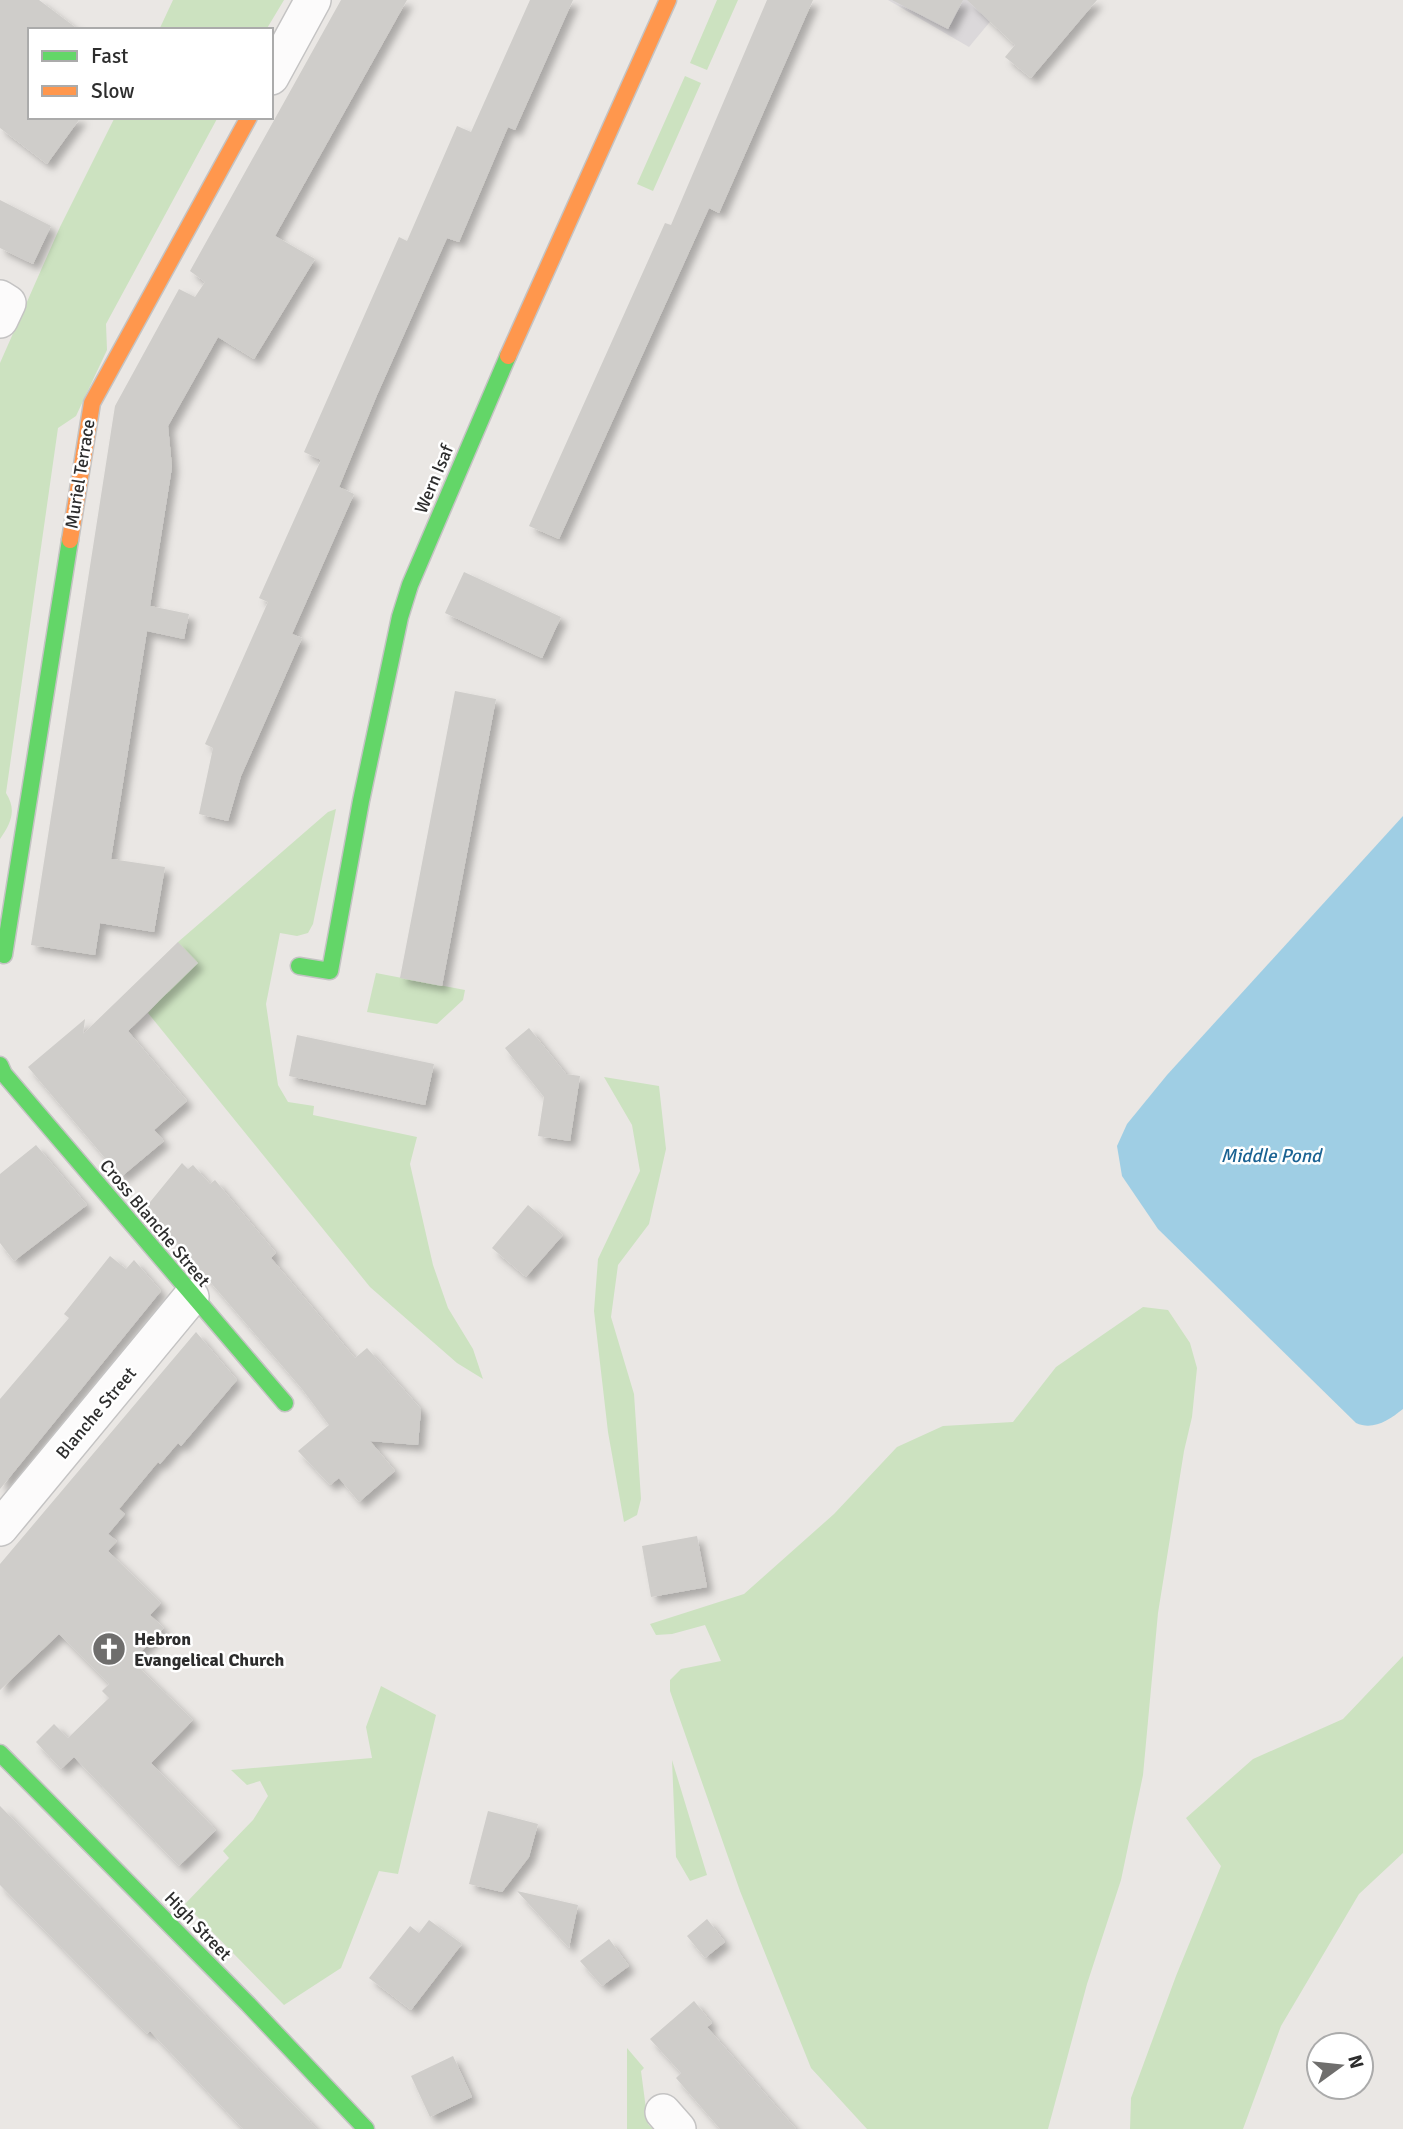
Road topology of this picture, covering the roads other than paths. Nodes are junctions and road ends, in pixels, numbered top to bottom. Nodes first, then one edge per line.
1 (313, 0) edge
2 (668, 0) edge
3 (273, 73) edge
4 (248, 119) edge
5 (0, 298) edge
6 (0, 320) edge
7 (9, 866) edge
8 (5, 955) dead end
9 (299, 966) dead end
10 (0, 1065) edge
11 (191, 1297) junction
12 (285, 1402) dead end
13 (0, 1528) edge
14 (0, 1753) edge
15 (366, 2129) edge

1 - 3 street
2 - 9 street, Wern Isaf
4 - 7 street, Muriel Terrace
5 - 6 street
7 - 8 street, Muriel Terrace
10 - 11 street, Cross Blanche Street
11 - 12 street, Cross Blanche Street
11 - 13 street, Blanche Street
14 - 15 street, High Street

